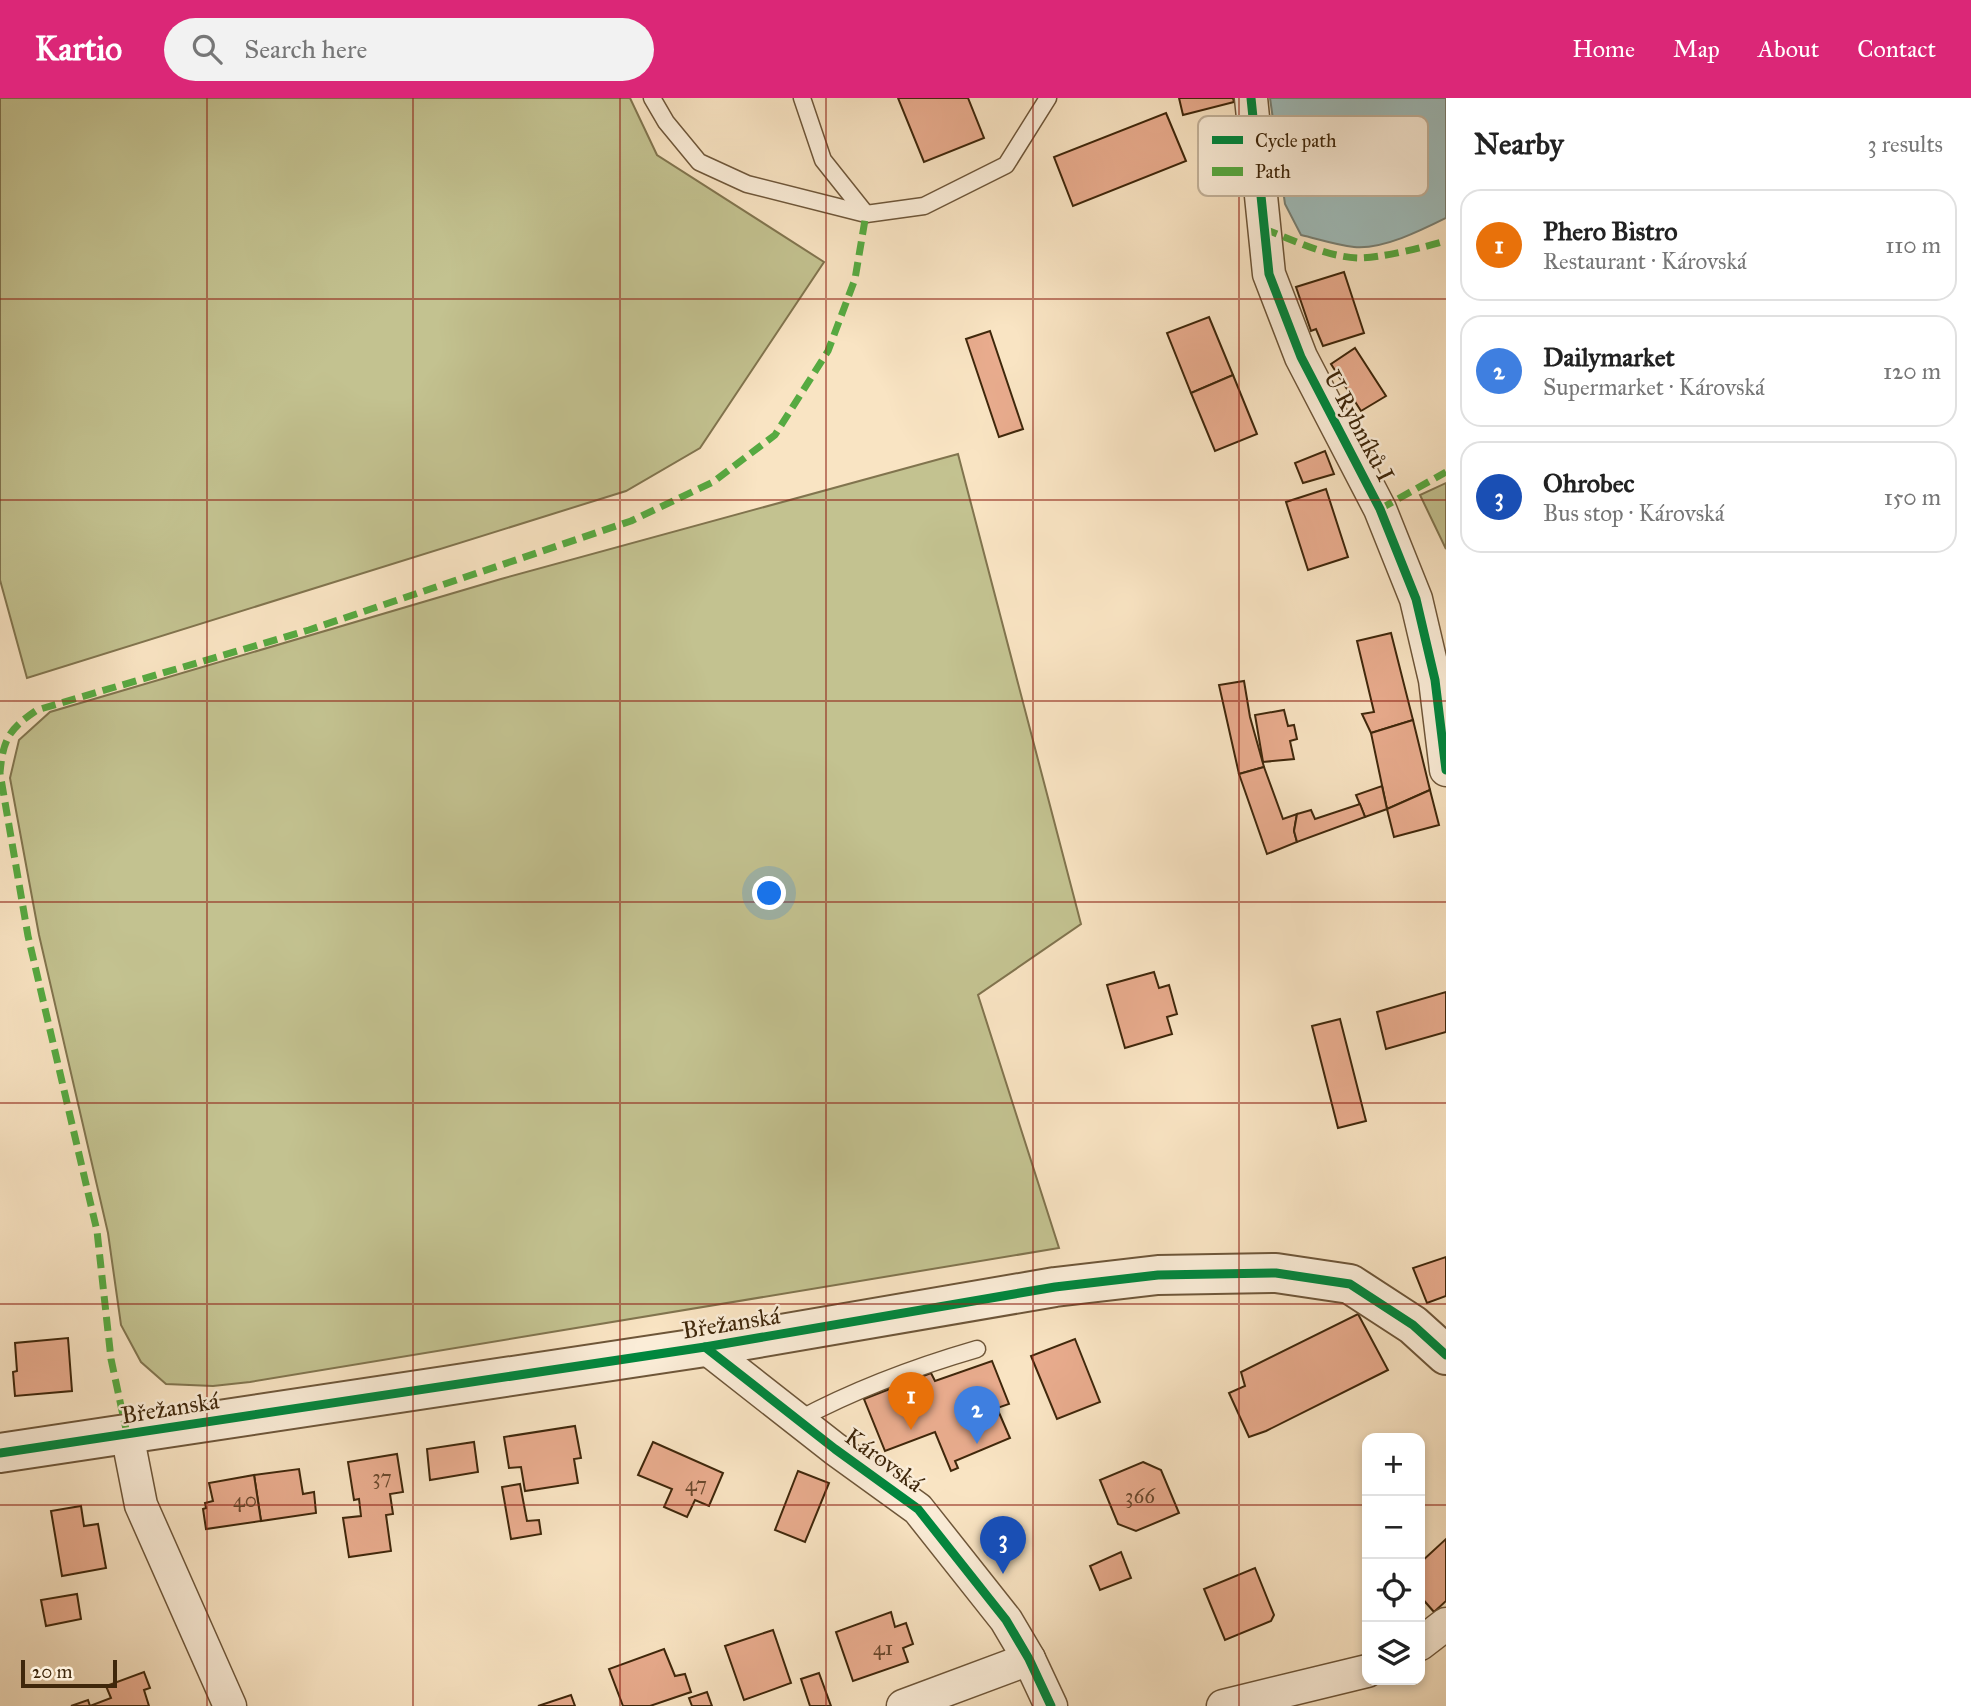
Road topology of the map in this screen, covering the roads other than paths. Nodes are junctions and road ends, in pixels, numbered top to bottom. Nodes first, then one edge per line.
1 (652, 98) edge
2 (802, 98) edge
3 (1048, 98) edge
4 (1251, 98) edge
5 (1253, 116) edge
6 (1261, 196) edge
7 (866, 214) junction
8 (1446, 770) edge
9 (705, 1347) junction
10 (977, 1349) dead end
11 (1446, 1355) edge
12 (798, 1420) junction
13 (127, 1434) junction
14 (0, 1454) edge
15 (1446, 1624) edge
16 (1425, 1640) edge
17 (1029, 1659) junction
18 (1362, 1672) edge
19 (230, 1706) edge
20 (903, 1706) edge
21 (1051, 1706) edge
22 (1223, 1706) edge

1 - 7 lane
2 - 7 lane
3 - 7 lane
4 - 5 street, U Rybníků I
6 - 8 street, U Rybníků I
9 - 11 street, Břežanská
9 - 12 street, Károvská
9 - 13 street, Břežanská
10 - 12 lane
12 - 17 street, Károvská
13 - 14 street, Břežanská
13 - 19 street
15 - 16 street
17 - 20 street
17 - 21 street, Károvská
18 - 22 street

